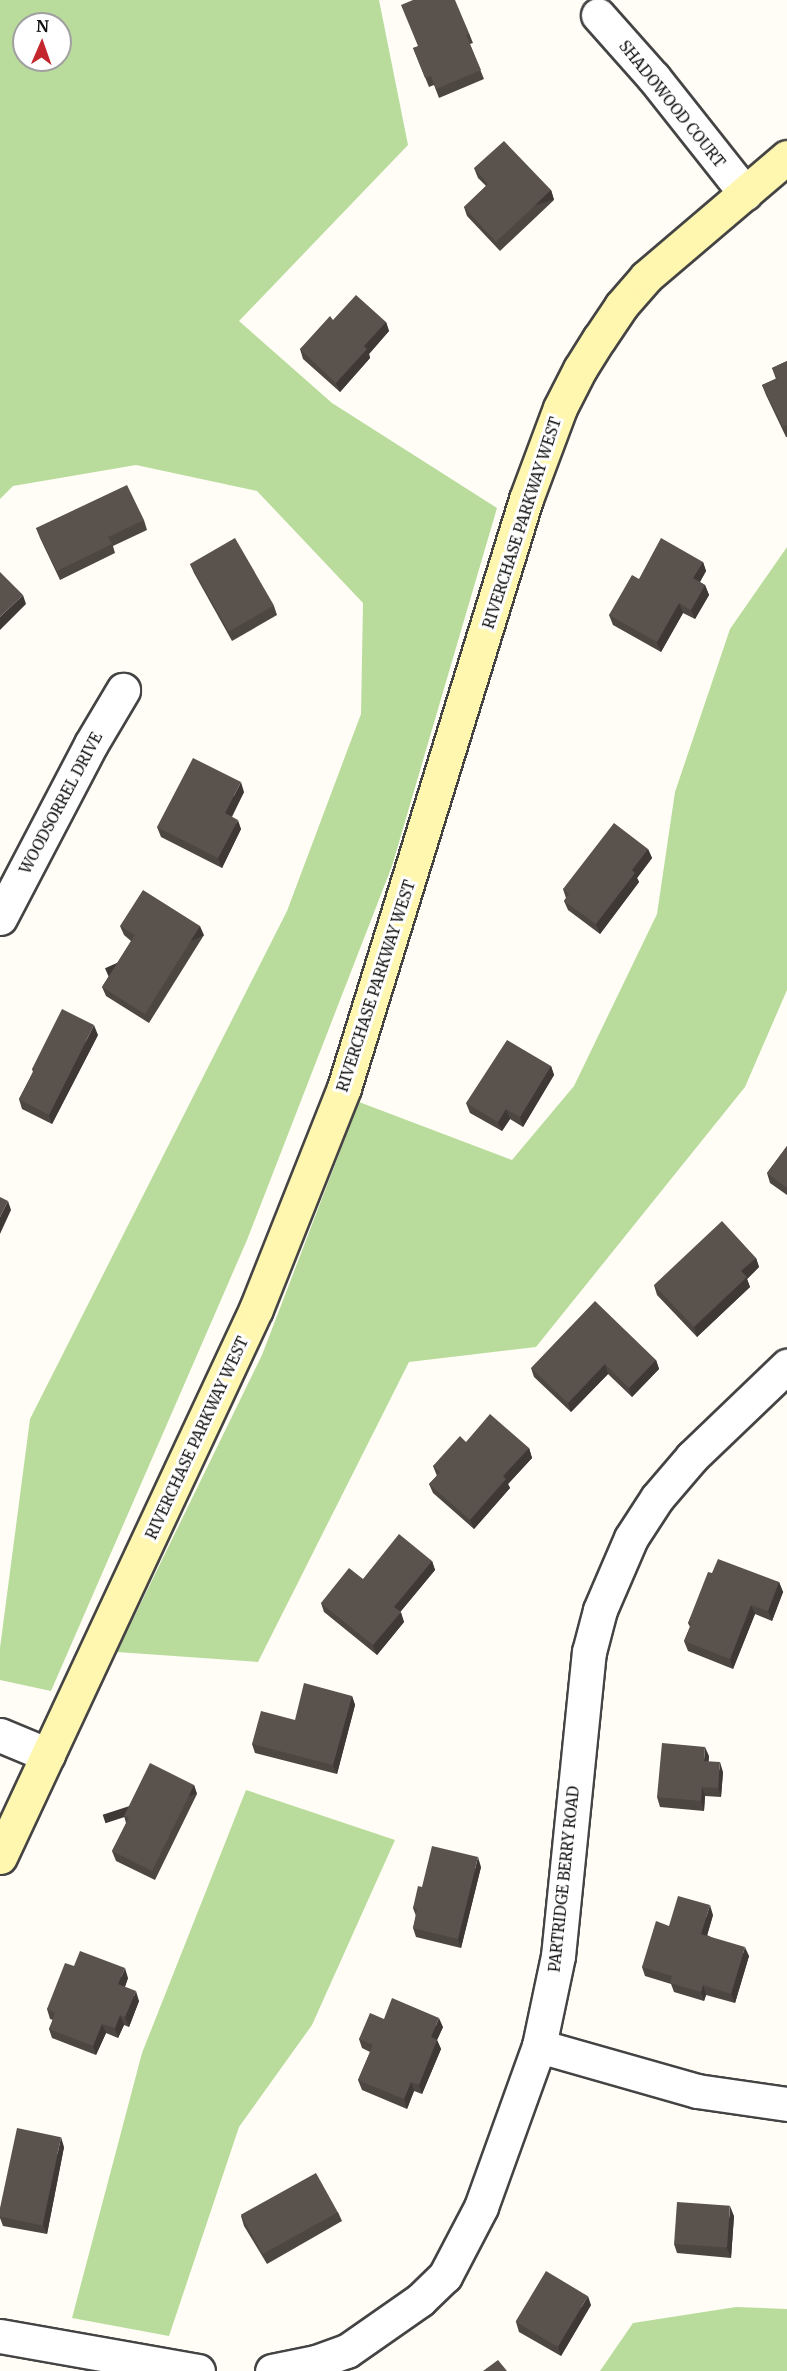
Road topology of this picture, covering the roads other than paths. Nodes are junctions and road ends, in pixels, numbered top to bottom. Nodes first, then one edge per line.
1 (598, 15) dead end
2 (787, 157) edge
3 (745, 194) junction
4 (123, 690) dead end
5 (0, 918) edge
6 (787, 1366) edge
7 (0, 1735) edge
8 (48, 1755) junction
9 (0, 1857) edge
10 (539, 2046) junction
11 (787, 2104) edge
12 (0, 2336) edge
13 (198, 2371) edge
14 (272, 2371) edge

1 - 3 street, SHADOWOOD COURT
2 - 3 street, RIVERCHASE PARKWAY WEST
3 - 8 street, RIVERCHASE PARKWAY WEST
4 - 5 street, WOODSORREL DRIVE
6 - 10 street, PARTRIDGE BERRY ROAD
7 - 8 street
8 - 9 street, RIVERCHASE PARKWAY WEST
10 - 11 street
10 - 14 street, PARTRIDGE BERRY ROAD
12 - 13 street

